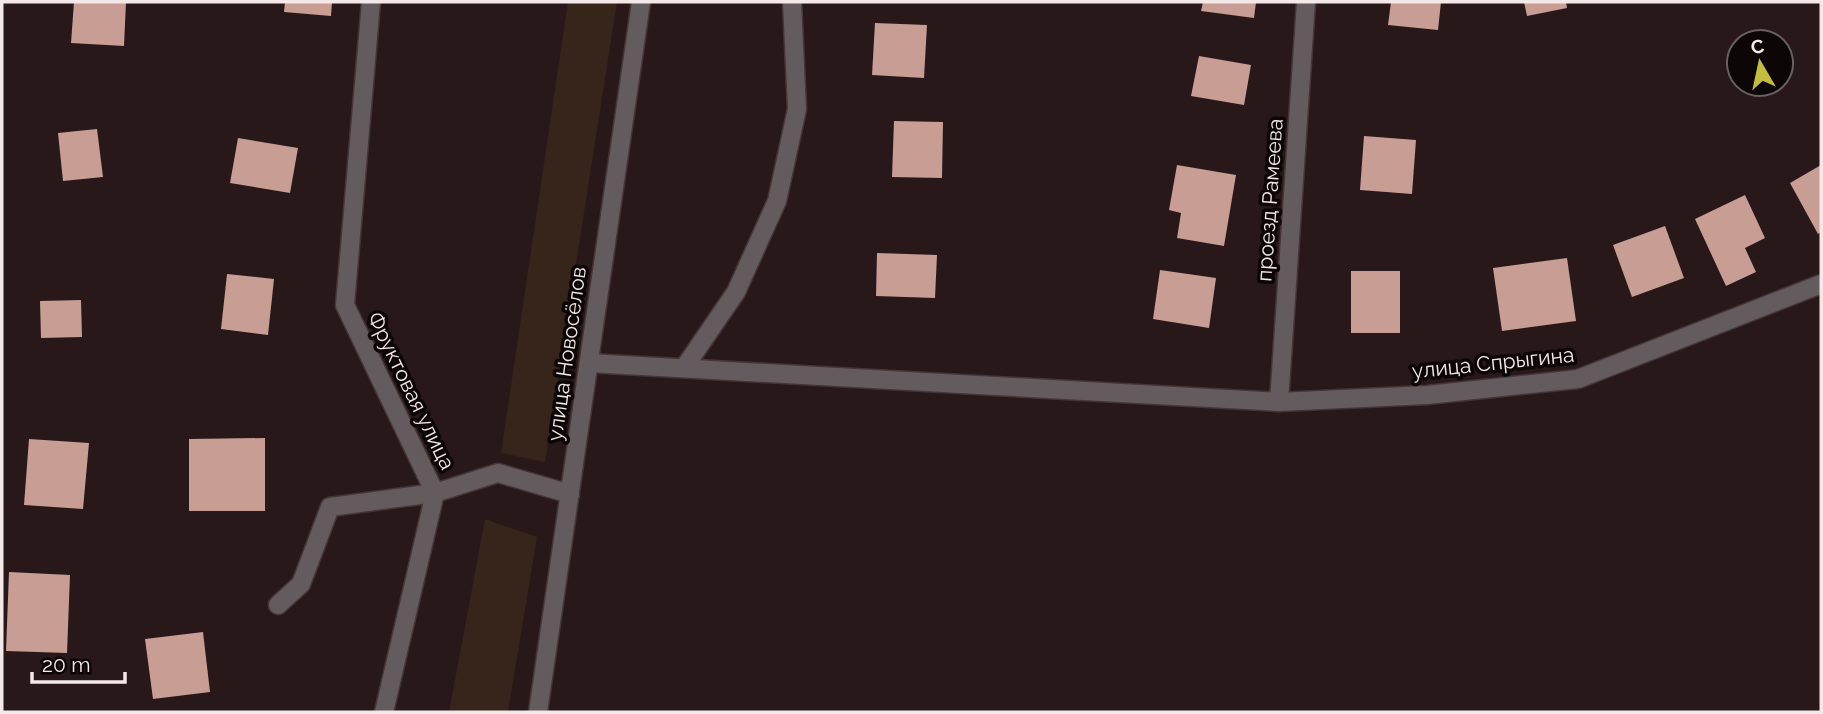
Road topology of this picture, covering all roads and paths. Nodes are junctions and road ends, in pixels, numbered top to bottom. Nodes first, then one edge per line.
1 (371, 2) edge
2 (641, 2) edge
3 (792, 2) edge
4 (1306, 2) edge
5 (1821, 284) edge
6 (589, 363) junction
7 (684, 368) junction
8 (1279, 402) junction
9 (435, 493) junction
10 (570, 494) junction
11 (278, 605) dead end
12 (384, 712) edge
13 (538, 712) edge

1 - 9 street, Фруктовая улица
2 - 6 street, улица Новосёлов
3 - 7 street
4 - 8 street, проезд Рамеева
5 - 8 street, улица Спрыгина
6 - 7 street, улица Спрыгина
6 - 10 street, улица Новосёлов
7 - 8 street, улица Спрыгина
9 - 10 street
9 - 11 street
9 - 12 street, Фруктовая улица
10 - 13 street, улица Новосёлов

